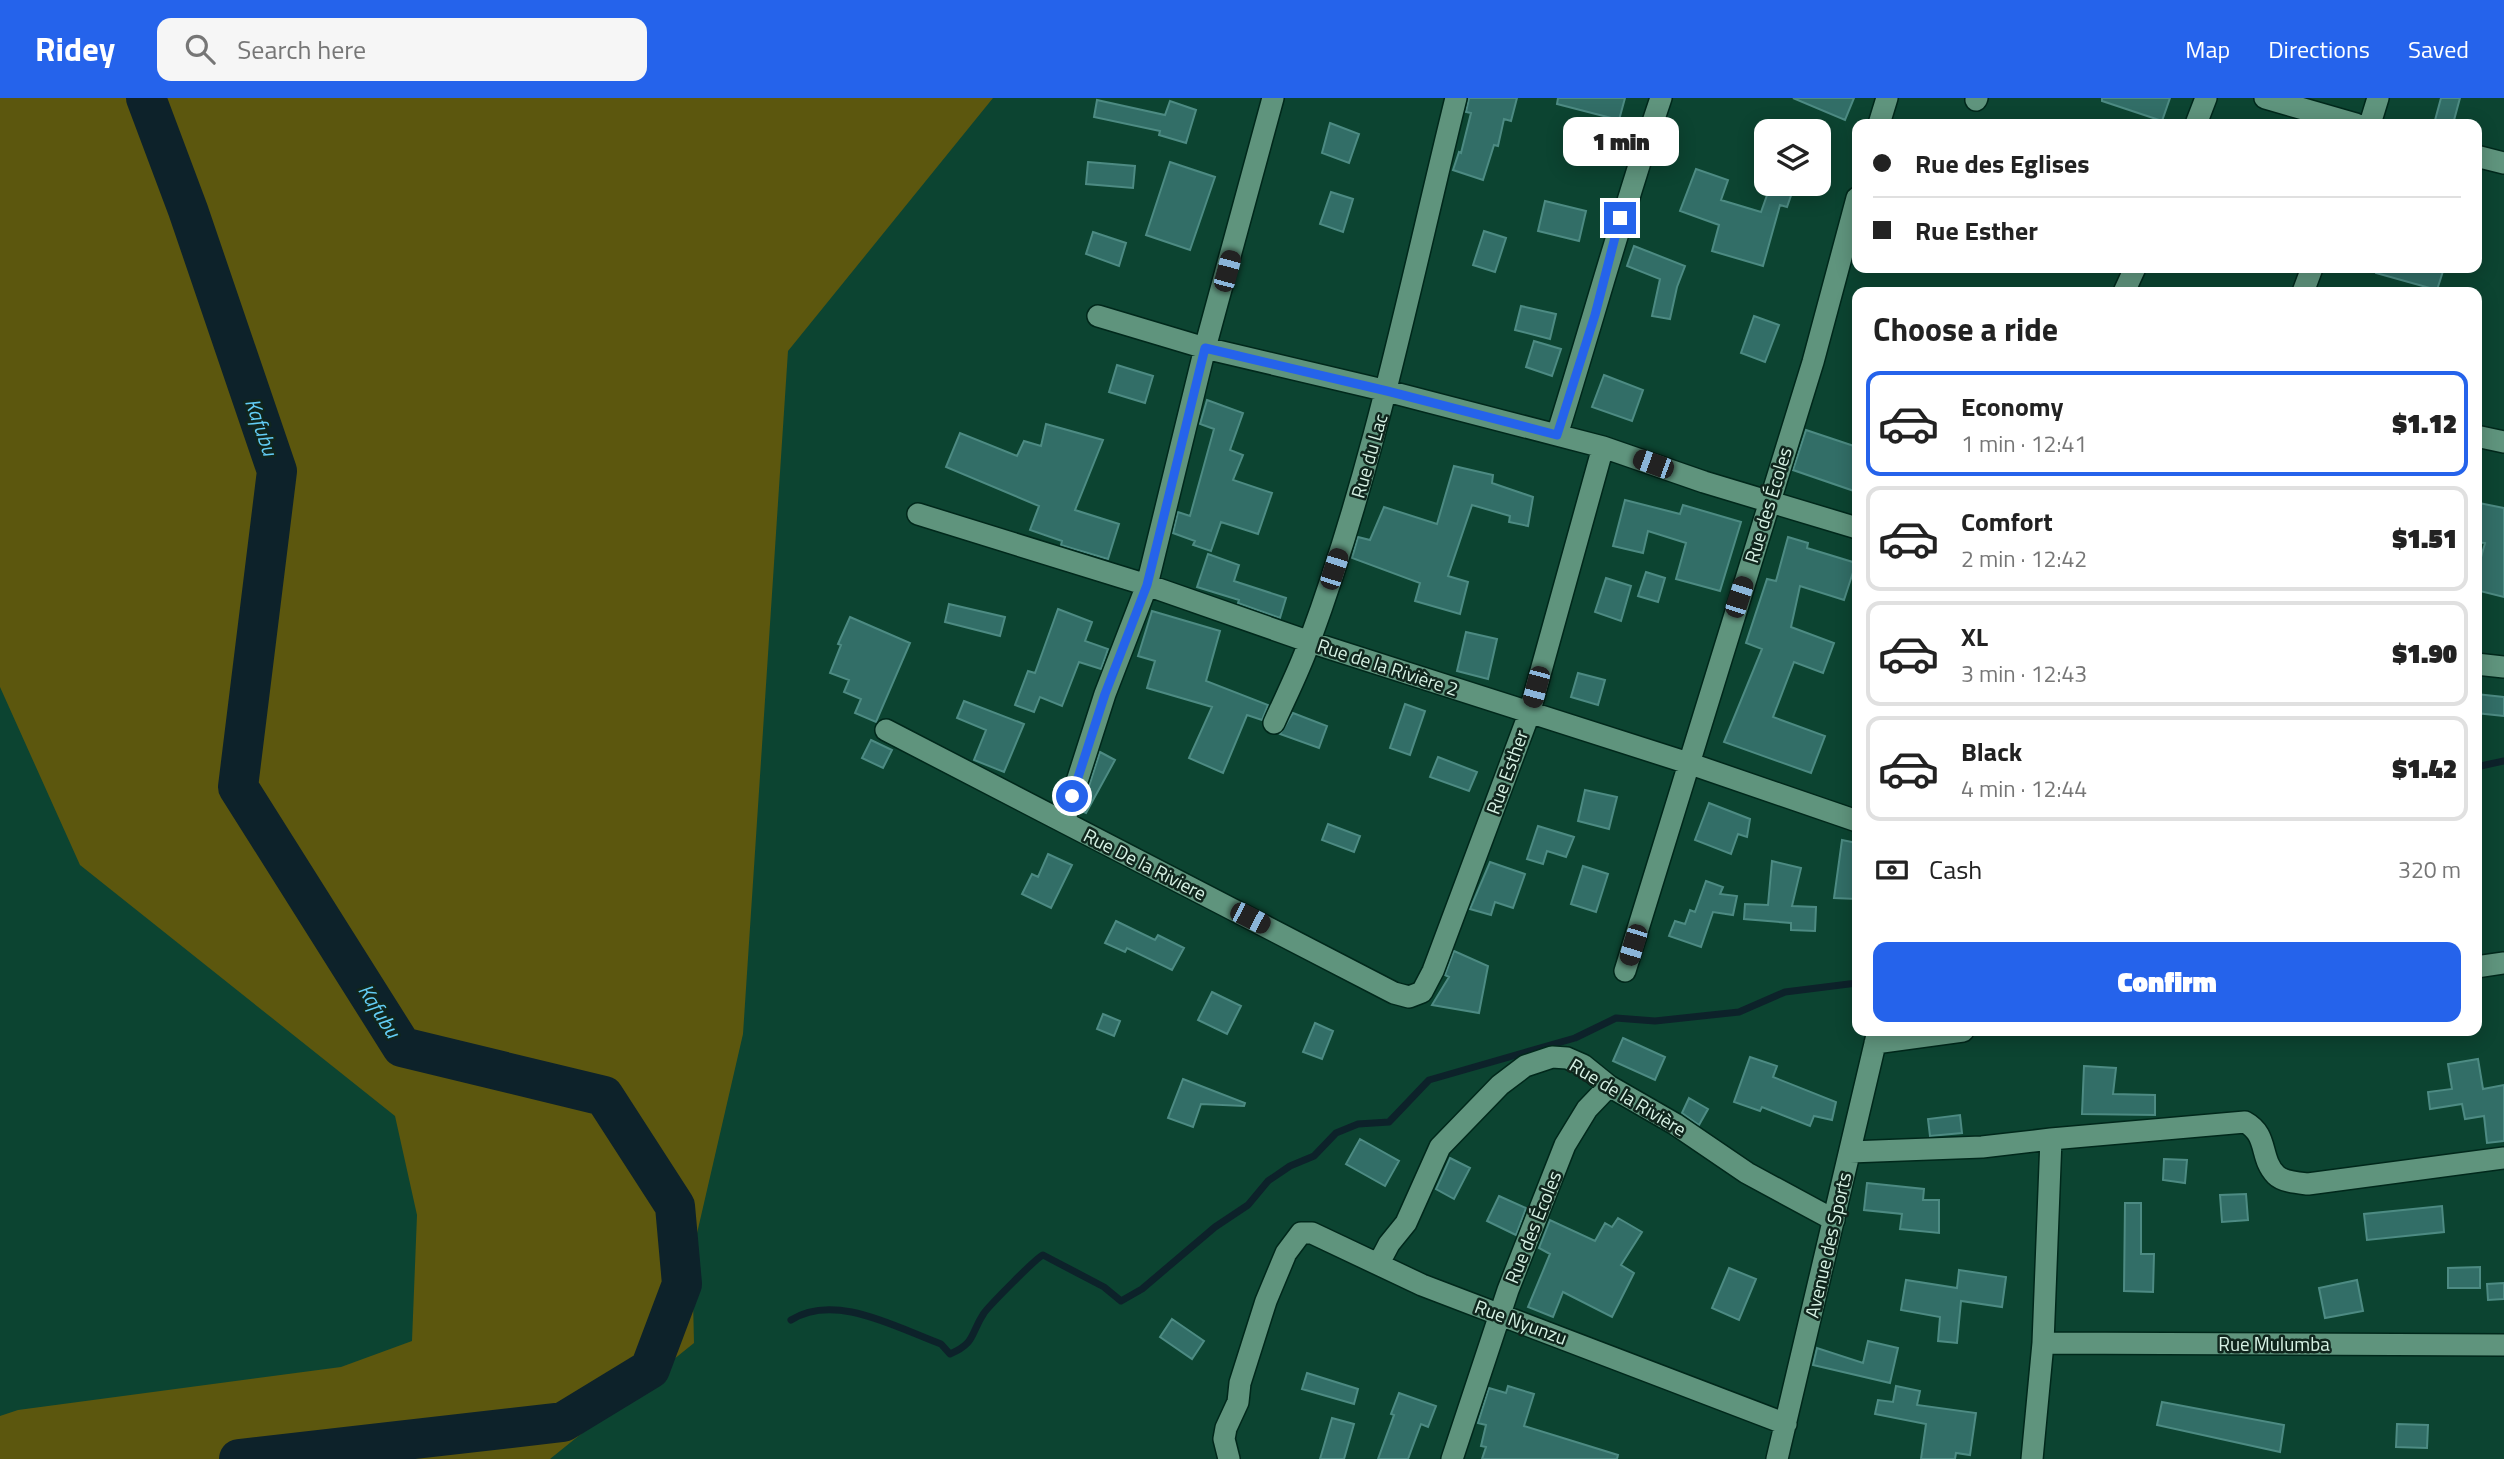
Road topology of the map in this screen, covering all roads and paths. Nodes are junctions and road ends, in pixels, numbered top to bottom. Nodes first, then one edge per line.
1 (1272, 98) edge
2 (1457, 98) edge
3 (1661, 98) edge
4 (1887, 98) edge
5 (2206, 98) edge
6 (2264, 98) edge
7 (2378, 98) edge
8 (1881, 119) edge
9 (2198, 119) edge
10 (2338, 119) edge
11 (2372, 119) edge
12 (2482, 158) edge
13 (2504, 163) edge
14 (1852, 217) edge
15 (1098, 316) dead end
16 (1205, 348) junction
17 (1387, 391) junction
18 (1557, 435) junction
19 (2482, 437) edge
20 (2504, 442) edge
21 (1603, 447) junction
22 (1769, 502) junction
23 (918, 514) dead end
24 (1852, 527) edge
25 (1147, 585) junction
26 (1310, 642) junction
27 (2482, 665) edge
28 (2504, 667) edge
29 (1529, 713) junction
30 (1274, 723) dead end
31 (886, 730) dead end
32 (1688, 763) junction
33 (1852, 819) edge
34 (1064, 822) junction
35 (2504, 963) edge
36 (2482, 966) edge
37 (1433, 971) joint
38 (1625, 971) dead end
39 (1877, 1037) edge
40 (1609, 1086) junction
41 (2051, 1139) junction
42 (1850, 1152) junction
43 (2504, 1157) edge
44 (1834, 1220) junction
45 (1379, 1264) junction
46 (1500, 1315) junction
47 (2043, 1343) junction
48 (2504, 1345) edge
49 (1786, 1424) junction
50 (1229, 1459) edge
51 (1452, 1459) edge
52 (1777, 1459) edge
53 (2032, 1459) edge

1 - 16 street
2 - 17 street, Rue du Lac
3 - 18 street
4 - 8 street
5 - 9 street
6 - 10 street
7 - 11 street
12 - 13 street
14 - 22 street, Rue des Écoles
15 - 16 street
16 - 17 street
16 - 25 street
17 - 18 street
17 - 26 street, Rue du Lac
18 - 21 street
19 - 20 street
21 - 22 street
21 - 29 street, Rue Esther
22 - 24 street
22 - 32 street, Rue des Écoles
23 - 25 street, Rue de la Rivière 2
25 - 26 street, Rue de la Rivière 2
25 - 34 street
26 - 29 street, Rue de la Rivière 2
26 - 30 street, Rue du Lac
27 - 28 street
29 - 32 street, Rue de la Rivière 2
29 - 37 street, Rue Esther
31 - 34 street, Rue De la Riviere
32 - 33 street, Rue de la Rivière 2
32 - 38 street, Rue des Écoles
34 - 37 street, Rue De la Riviere
35 - 36 street
39 - 42 street, Avenue des Sports
40 - 44 street, Rue de la Rivière
40 - 45 street, Rue de la Rivière
40 - 46 street, Rue des Écoles
41 - 42 street
41 - 43 street
41 - 47 street
42 - 44 street, Avenue des Sports
44 - 49 street, Avenue des Sports
45 - 46 street, Rue Nyunzu
45 - 50 street, Rue Nyunzu
46 - 49 street, Rue Nyunzu
46 - 51 street, Rue des Écoles
47 - 48 street, Rue Mulumba
47 - 53 street
49 - 52 street, Avenue des Sports

